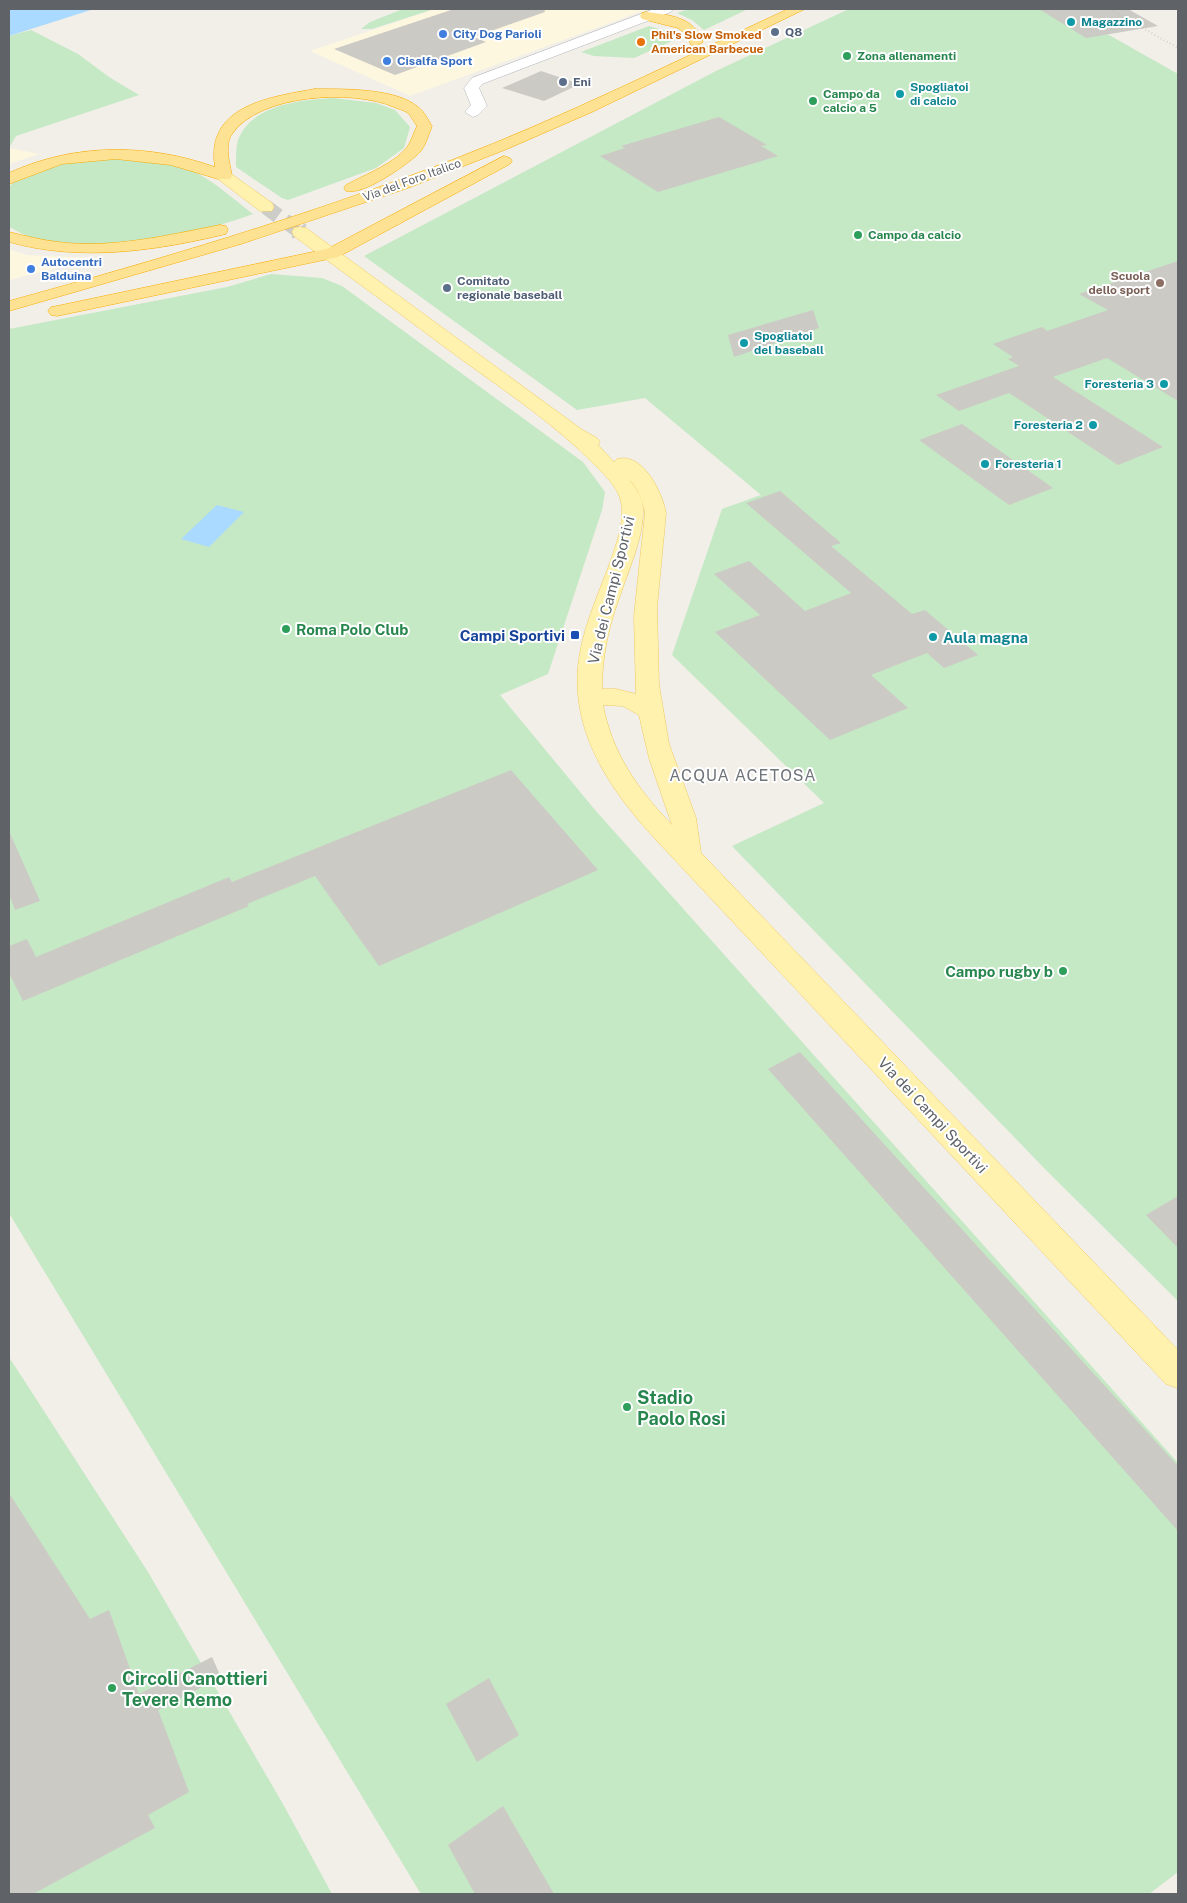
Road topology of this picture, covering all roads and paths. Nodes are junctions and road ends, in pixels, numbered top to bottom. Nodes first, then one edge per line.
1 (666, 9) edge
2 (768, 9) edge
3 (798, 9) edge
4 (647, 16) junction
5 (696, 42) junction
6 (681, 49) dead end
7 (650, 64) dead end
8 (610, 98) junction
9 (473, 112) dead end
10 (224, 176) junction
11 (9, 179) edge
12 (343, 193) junction
13 (266, 207) tunnel mouth
14 (255, 221) junction
15 (300, 232) tunnel mouth
16 (9, 237) edge
17 (332, 253) junction
18 (9, 292) edge
19 (9, 306) edge
20 (9, 320) edge
21 (574, 433) junction
22 (591, 698) junction
23 (652, 713) junction
24 (688, 856) junction
25 (1178, 1373) edge

1 - 4 street
2 - 5 highway
3 - 8 highway, Via del Foro Italico
4 - 5 highway
4 - 9 street
5 - 6 highway
7 - 12 highway, Via del Foro Italico
8 - 17 highway
8 - 19 highway, Via del Foro Italico
10 - 11 highway
10 - 12 highway
10 - 13 main road
12 - 14 highway, Via del Foro Italico
14 - 16 highway
14 - 18 highway, Via del Foro Italico
15 - 17 main road, Via dei Campi Sportivi
17 - 20 highway
17 - 21 main road, Via dei Campi Sportivi
21 - 22 main road, Via dei Campi Sportivi
21 - 23 main road, Via dei Campi Sportivi
22 - 23 main road
22 - 24 main road, Via dei Campi Sportivi
23 - 24 main road, Via dei Campi Sportivi
24 - 25 main road, Via dei Campi Sportivi

